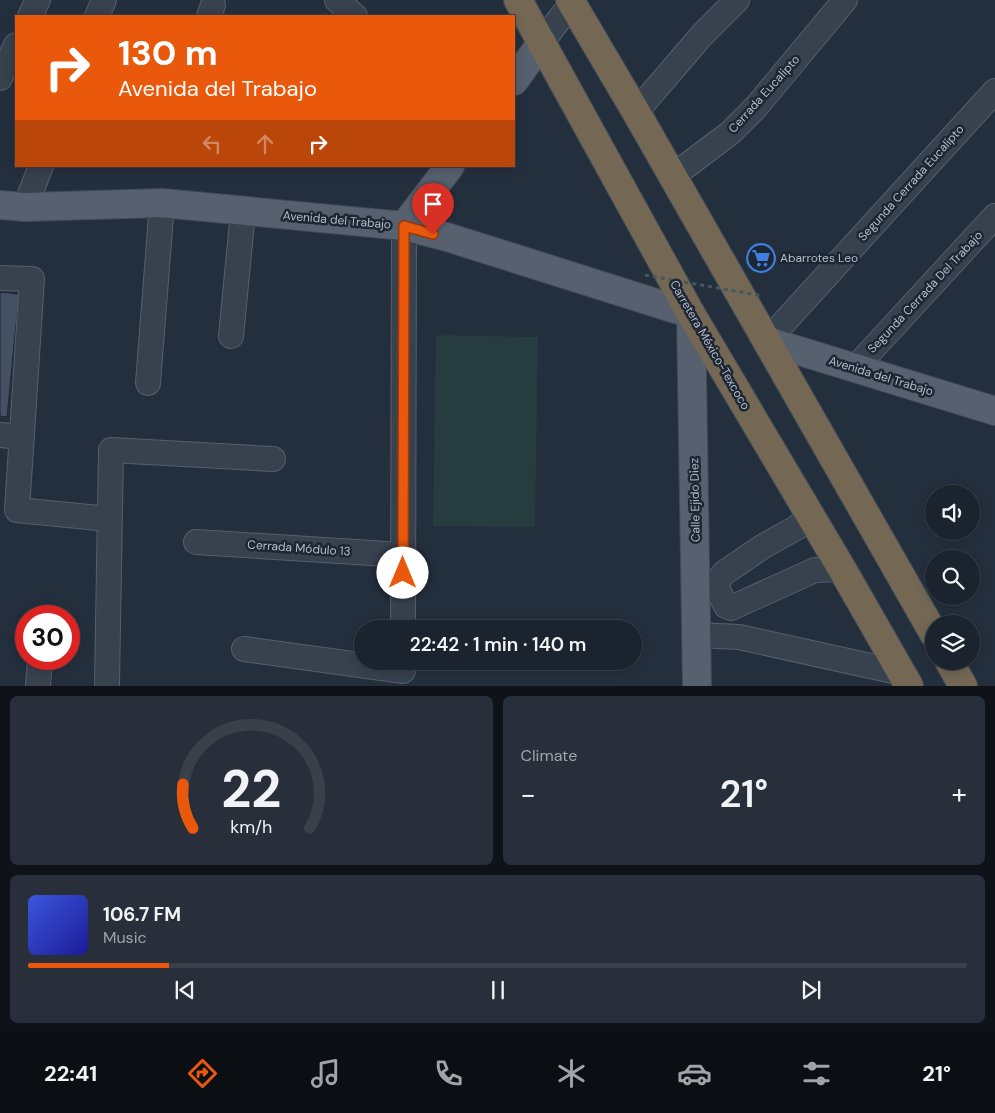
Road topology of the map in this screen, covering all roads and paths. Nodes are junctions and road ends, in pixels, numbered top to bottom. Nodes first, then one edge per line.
1 (38, 0) edge
2 (104, 0) edge
3 (337, 0) edge
4 (518, 0) edge
5 (737, 0) edge
6 (845, 0) edge
7 (572, 1) edge
8 (30, 15) edge
9 (97, 15) edge
10 (354, 15) edge
11 (542, 42) junction
12 (15, 47) edge
13 (0, 78) edge
14 (515, 79) edge
15 (995, 90) edge
16 (636, 112) junction
17 (40, 167) edge
18 (449, 167) edge
19 (673, 176) junction
20 (162, 204) junction
21 (13, 206) edge
22 (243, 212) junction
23 (995, 216) edge
24 (404, 226) junction
25 (645, 275) dead end
26 (0, 278) edge
27 (763, 296) dead end
28 (691, 314) junction
29 (230, 336) dead end
30 (767, 341) junction
31 (855, 368) junction
32 (148, 384) dead end
33 (995, 411) edge
34 (11, 436) edge
35 (273, 459) dead end
36 (811, 517) junction
37 (109, 519) junction
38 (196, 542) dead end
39 (403, 555) junction
40 (842, 569) junction
41 (925, 618) edge
42 (403, 620) edge
43 (698, 636) junction
44 (244, 649) dead end
45 (39, 670) edge
46 (954, 670) edge
47 (403, 673) edge
48 (906, 679) edge
49 (107, 683) dead end
50 (38, 686) edge
51 (697, 686) edge
52 (963, 686) edge

1 - 8 street
2 - 9 street
3 - 10 street
4 - 11 highway, Carretera México-Texcoco
5 - 16 street
6 - 19 street, Cerrada Eucalipto
7 - 11 street
7 - 16 highway
11 - 14 main road
11 - 28 highway, Carretera México-Texcoco
12 - 13 street
15 - 30 street, Segunda Cerrada Eucalipto
16 - 19 highway
17 - 21 street
18 - 24 main road
19 - 30 highway
20 - 21 main road, Avenida del Trabajo
20 - 22 main road, Avenida del Trabajo
20 - 32 street
22 - 24 main road, Avenida del Trabajo
22 - 29 street
23 - 31 street, Segunda Cerrada Del Trabajo
24 - 28 main road, Avenida del Trabajo
24 - 39 street
25 - 27 path, bridge
26 - 34 street
28 - 36 highway, Carretera México-Texcoco
28 - 43 main road, Calle Ejido Diez
30 - 31 main road, Avenida del Trabajo
30 - 41 highway
31 - 33 main road, Avenida del Trabajo
34 - 37 street
35 - 37 street
36 - 40 highway, Carretera México-Texcoco
36 - 40 street
37 - 49 street
38 - 39 street, Cerrada Módulo 13
39 - 42 street
40 - 48 highway, Carretera México-Texcoco
43 - 48 street
43 - 51 main road, Calle Ejido Diez
44 - 47 street
45 - 50 street
46 - 52 highway

